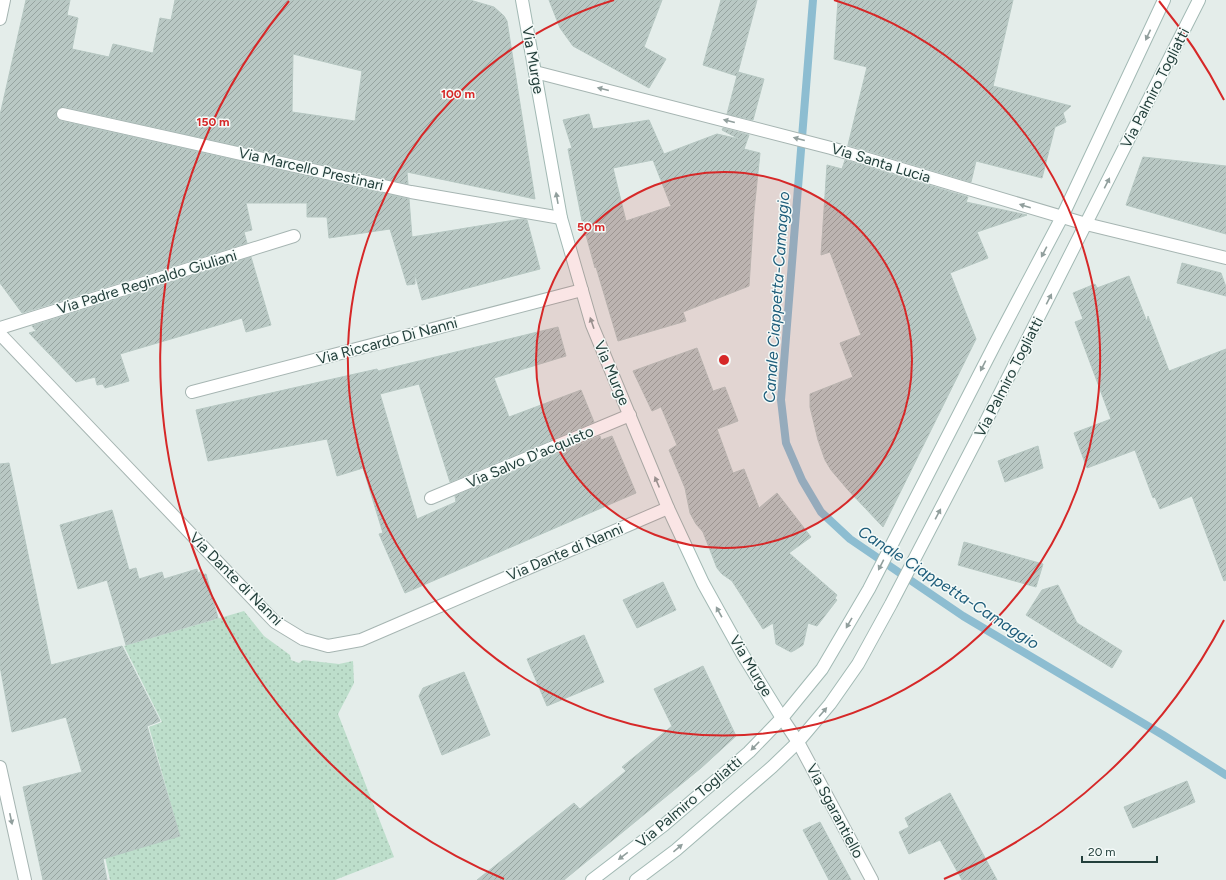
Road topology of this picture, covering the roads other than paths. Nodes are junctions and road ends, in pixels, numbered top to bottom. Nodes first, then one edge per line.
1 (4, 0) edge
2 (522, 0) edge
3 (1164, 0) edge
4 (1199, 0) edge
5 (0, 19) edge
6 (535, 72) junction
7 (63, 114) dead end
8 (1062, 217) junction
9 (561, 218) junction
10 (1086, 224) junction
11 (294, 236) dead end
12 (1226, 258) edge
13 (582, 290) junction
14 (0, 328) edge
15 (0, 334) edge
16 (192, 392) dead end
17 (630, 415) junction
18 (431, 498) dead end
19 (668, 508) junction
20 (782, 718) junction
21 (798, 742) junction
22 (0, 767) edge
23 (25, 880) edge
24 (592, 880) edge
25 (636, 880) edge
26 (872, 880) edge

1 - 5 street
2 - 6 street, Via Murge
3 -> 8 street, Via Palmiro Togliatti
10 -> 4 street, Via Palmiro Togliatti
8 -> 6 street, Via Santa Lucia
9 -> 6 street, Via Murge
7 - 9 street, Via Marcello Prestinari
8 - 10 street, Via Santa Lucia
8 -> 20 street, Via Palmiro Togliatti
9 - 13 street, Via Murge
10 - 12 street, Via Santa Lucia
21 -> 10 street, Via Palmiro Togliatti
11 - 14 street, Via Padre Reginaldo Giuliani
13 - 16 street, Via Riccardo Di Nanni
17 -> 13 street, Via Murge
15 - 19 street, Via Dante di Nanni
17 - 18 street, Via Salvo D'acquisto
19 -> 17 street, Via Murge
20 -> 19 street, Via Murge
20 - 21 street
20 -> 24 street, Via Palmiro Togliatti
25 -> 21 street, Via Palmiro Togliatti
21 - 26 street, Via Sgarantiello
22 -> 23 street

